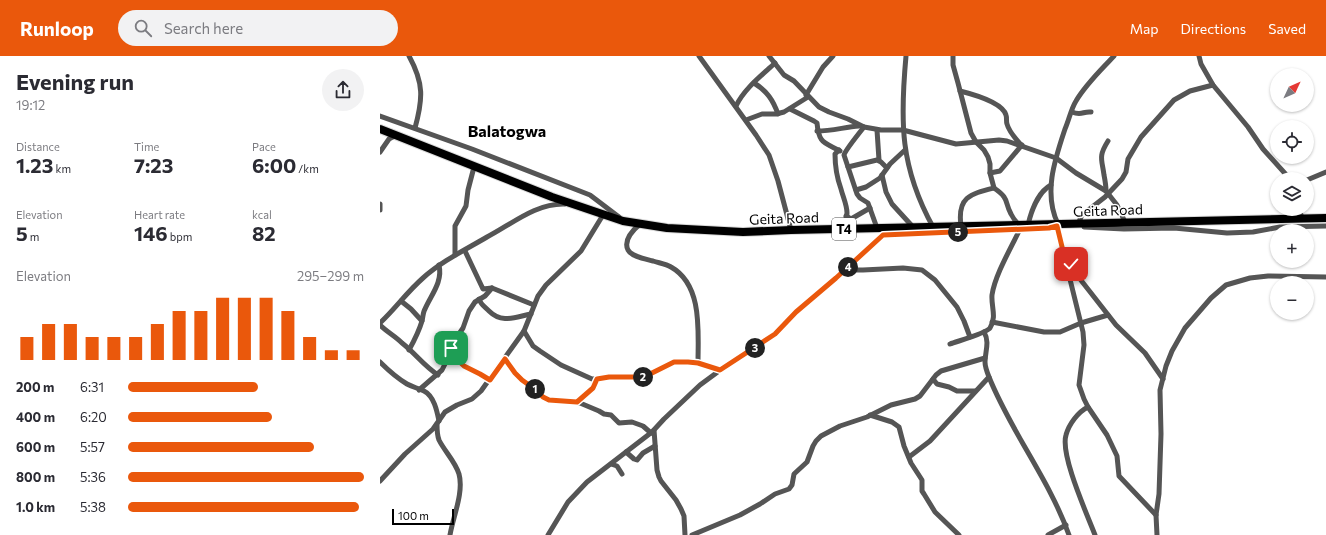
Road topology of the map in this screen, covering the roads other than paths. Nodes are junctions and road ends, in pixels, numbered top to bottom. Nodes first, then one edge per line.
1 (409, 56) edge
2 (700, 56) edge
3 (768, 56) edge
4 (833, 56) edge
5 (906, 56) edge
6 (953, 56) edge
7 (1114, 56) edge
8 (1199, 56) edge
9 (775, 63) junction
10 (754, 83) junction
11 (1213, 86) junction
12 (960, 91) junction
13 (807, 96) junction
14 (736, 106) junction
15 (790, 109) junction
16 (1072, 112) junction
17 (1090, 112) dead end
18 (778, 114) junction
19 (380, 116) edge
20 (746, 120) junction
21 (862, 127) junction
22 (415, 128) junction
23 (380, 129) edge
24 (877, 130) junction
25 (903, 130) junction
26 (817, 131) junction
27 (396, 135) junction
28 (1108, 141) dead end
29 (976, 142) junction
30 (1021, 145) junction
31 (839, 150) junction
32 (905, 150) junction
33 (380, 152) edge
34 (844, 154) junction
35 (1056, 158) junction
36 (879, 160) junction
37 (476, 167) junction
38 (848, 167) junction
39 (887, 168) junction
40 (990, 172) junction
41 (1284, 172) edge
42 (1326, 172) edge
43 (882, 175) junction
44 (1314, 177) edge
45 (1051, 185) junction
46 (994, 188) junction
47 (856, 190) junction
48 (1108, 192) junction
49 (380, 204) edge
50 (574, 205) junction
51 (870, 208) junction
52 (380, 210) edge
53 (603, 215) junction
54 (846, 216) junction
55 (1302, 218) joint
56 (1326, 218) edge
57 (623, 221) junction
58 (1125, 222) junction
59 (640, 224) junction
60 (1078, 224) junction
61 (1057, 225) junction
62 (960, 226) junction
63 (1022, 226) junction
64 (1326, 226) edge
65 (896, 227) junction
66 (913, 227) junction
67 (933, 227) junction
68 (877, 228) junction
69 (843, 229) junction
70 (791, 230) junction
71 (883, 235) junction
72 (464, 251) junction
73 (1064, 255) junction
74 (455, 256) junction
75 (439, 265) junction
76 (845, 270) junction
77 (1326, 277) edge
78 (492, 288) junction
79 (479, 299) junction
80 (401, 301) junction
81 (534, 305) junction
82 (531, 314) junction
83 (1108, 315) junction
84 (422, 321) junction
85 (992, 322) junction
86 (1081, 323) junction
87 (380, 324) edge
88 (524, 331) junction
89 (984, 332) junction
90 (970, 336) junction
91 (950, 344) dead end
92 (409, 350) junction
93 (450, 353) junction
94 (985, 358) junction
95 (505, 359) junction
96 (380, 362) edge
97 (698, 363) junction
98 (720, 370) junction
99 (438, 375) junction
100 (989, 377) junction
101 (597, 379) junction
102 (932, 379) junction
103 (490, 380) junction
104 (1163, 380) junction
105 (419, 390) junction
106 (975, 391) junction
107 (577, 402) junction
108 (1088, 407) junction
109 (870, 415) junction
110 (438, 423) junction
111 (652, 431) junction
112 (655, 446) junction
113 (626, 452) junction
114 (909, 457) junction
115 (611, 464) junction
116 (622, 474) dead end
117 (380, 481) edge
118 (1156, 515) junction
119 (1066, 525) junction
120 (450, 535) edge
121 (548, 535) edge
122 (685, 535) edge
123 (692, 535) edge
124 (959, 535) edge
125 (1048, 535) edge
126 (1069, 535) edge
127 (1095, 535) edge
128 (1157, 535) edge

1 - 22 street
2 - 14 street
3 - 9 street
4 - 13 street
5 - 25 street
6 - 12 street
7 - 16 street
8 - 11 street
9 - 10 street
9 - 13 street
10 - 14 street
10 - 18 street
11 - 41 street
11 - 48 street
12 - 29 street
12 - 30 street
13 - 15 street
13 - 21 street
14 - 20 street
15 - 18 street
15 - 26 street
16 - 17 street
16 - 35 street
18 - 20 street
19 - 22 street
20 - 70 street
21 - 24 street
21 - 26 street
21 - 34 street
22 - 57 street
23 - 27 highway, Geita Road / T4
24 - 25 street
24 - 36 street
25 - 29 street
25 - 32 street
26 - 31 street
27 - 33 street
27 - 37 highway, Geita Road / T4
28 - 48 street
29 - 30 street
29 - 40 street
30 - 35 street
30 - 40 street
31 - 34 street
31 - 54 street
32 - 39 street
32 - 67 street
34 - 38 street
35 - 45 street
35 - 48 street
36 - 38 street
36 - 39 street
37 - 50 highway, Geita Road / T4
37 - 74 street
38 - 47 street
39 - 43 street
40 - 46 street
42 - 44 street
43 - 47 street
43 - 66 street
45 - 61 street
45 - 63 street
46 - 62 street
46 - 63 street
47 - 51 street
48 - 58 street
48 - 60 street
49 - 52 street
50 - 53 highway, Geita Road / T4
50 - 72 street
51 - 54 street
51 - 68 street
53 - 57 highway, Geita Road / T4
53 - 81 street
54 - 69 street
55 - 56 highway, Geita Road / T4
55 - 58 highway, Geita Road / T4
57 - 59 highway, Geita Road / T4
58 - 60 highway, Geita Road / T4
59 - 70 highway, Geita Road / T4
59 - 97 street
60 - 61 highway, Geita Road / T4
61 - 63 highway, Geita Road / T4
61 - 64 street
61 - 73 street
62 - 63 highway, Geita Road / T4
62 - 67 highway, Geita Road / T4
63 - 71 street
63 - 85 street
65 - 66 highway, Geita Road / T4
65 - 68 highway, Geita Road / T4
65 - 71 street
66 - 67 highway, Geita Road / T4
68 - 69 highway, Geita Road / T4
69 - 70 highway, Geita Road / T4
71 - 76 street
72 - 74 street
72 - 78 street
73 - 83 street
73 - 86 street
74 - 75 street
75 - 80 street
75 - 84 street
76 - 90 street
76 - 98 street
77 - 104 street
78 - 79 street
78 - 81 street
79 - 82 street
79 - 93 street
80 - 84 street
80 - 87 street
81 - 82 street
82 - 88 street
83 - 86 street
83 - 104 street
84 - 92 street
85 - 86 street
85 - 89 street
86 - 108 street
87 - 92 street
88 - 95 street
88 - 101 street
89 - 90 street
89 - 94 street
90 - 91 street
92 - 99 street
93 - 99 street
93 - 103 street
94 - 100 street
94 - 102 street
95 - 103 street
95 - 107 street
96 - 105 street
97 - 98 street
97 - 101 street
98 - 111 street
99 - 105 street
100 - 106 street
100 - 119 street
101 - 107 street
102 - 106 street
102 - 109 street
103 - 110 street
104 - 118 street
105 - 110 street
106 - 114 street
107 - 111 street
108 - 118 street
108 - 127 street
109 - 114 street
109 - 123 street
110 - 117 street
110 - 120 street
111 - 112 street
111 - 113 street
112 - 113 street
112 - 122 street
113 - 115 street
114 - 124 street
115 - 116 street
115 - 121 street
118 - 128 street
119 - 125 street
119 - 126 street

